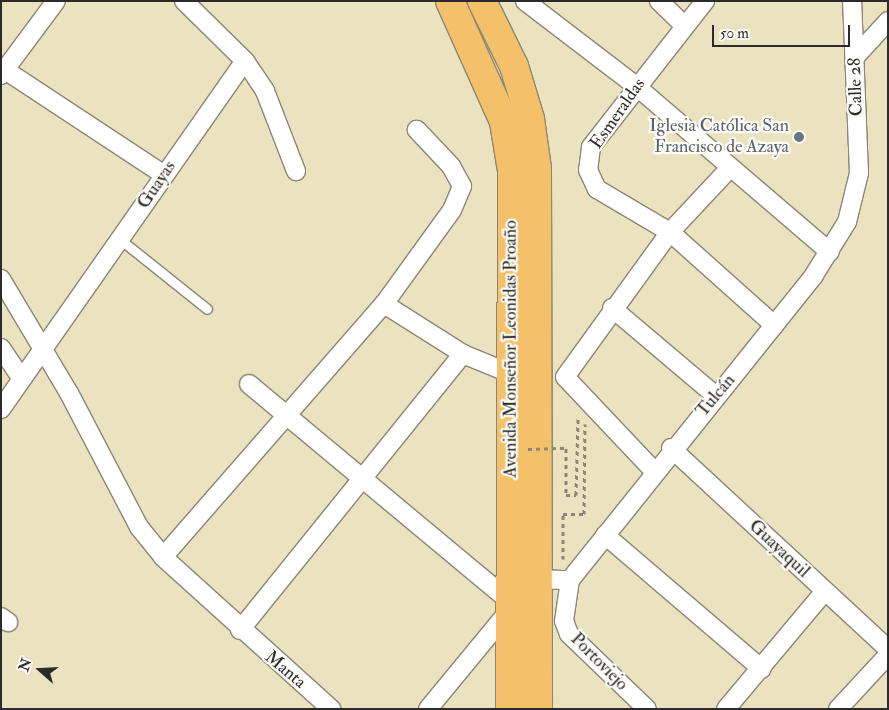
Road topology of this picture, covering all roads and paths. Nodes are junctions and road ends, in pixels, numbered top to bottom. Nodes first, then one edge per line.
1 (56, 1) edge
2 (184, 1) edge
3 (450, 1) edge
4 (482, 1) edge
5 (525, 1) edge
6 (659, 1) edge
7 (705, 1) edge
8 (852, 1) edge
9 (888, 21) edge
10 (685, 26) junction
11 (855, 57) junction
12 (245, 61) junction
13 (3, 73) edge
14 (636, 86) junction
15 (417, 130) dead end
16 (729, 169) junction
17 (296, 171) dead end
18 (859, 173) joint
19 (163, 174) junction
20 (670, 232) junction
21 (121, 240) junction
22 (830, 252) junction
23 (1, 279) edge
24 (384, 304) junction
25 (612, 308) junction
26 (207, 309) dead end
27 (774, 324) junction
28 (1, 348) edge
29 (44, 350) junction
30 (463, 354) junction
31 (509, 373) junction
32 (21, 378) junction
33 (248, 384) dead end
34 (716, 396) junction
35 (2, 406) edge
36 (287, 416) junction
37 (528, 448) dead end
38 (672, 448) junction
39 (654, 471) junction
40 (365, 480) junction
41 (605, 535) junction
42 (163, 558) junction
43 (536, 580) junction
44 (566, 580) junction
45 (825, 592) junction
46 (508, 606) junction
47 (240, 630) junction
48 (888, 649) edge
49 (888, 655) edge
50 (762, 669) junction
51 (331, 709) edge
52 (428, 709) edge
53 (510, 709) edge
54 (538, 709) edge
55 (646, 709) edge
56 (726, 709) edge
57 (838, 709) edge

1 - 13 street
2 - 12 street
3 - 31 main road, Avenida Monseñor Leonidas Proaño
4 - 43 main road, Avenida Monseñor Leonidas Proaño
5 - 14 street
6 - 10 street
7 - 10 street, Esmeraldas
8 - 11 street, Calle 28
9 - 11 street
10 - 14 street, Esmeraldas
11 - 18 street, Calle 28
12 - 17 street
12 - 19 street, Guayas
13 - 19 street
14 - 16 street
14 - 20 street, Esmeraldas
15 - 24 street
16 - 20 street
16 - 22 street
18 - 22 street, Tulcán
19 - 21 street, Guayas
20 - 25 street
20 - 27 street, Esmeraldas
21 - 26 lane
21 - 29 street, Guayas
22 - 27 street, Tulcán
23 - 29 street, Manta
24 - 30 street
24 - 36 street
25 - 34 street
25 - 39 street
27 - 34 street, Tulcán
28 - 32 street
29 - 32 street, Guayas
29 - 42 street, Manta
30 - 31 street
30 - 40 street
31 - 46 main road, Avenida Monseñor Leonidas Proaño
32 - 35 street, Guayas
33 - 36 street
34 - 38 street, Tulcán
36 - 40 street
36 - 42 street
37 - 44 path, bridge
38 - 39 street, Tulcán
38 - 45 street, Guayaquil
39 - 41 street, Tulcán
40 - 46 street
40 - 47 street
41 - 44 street, Tulcán
41 - 50 street
42 - 47 street, Manta
43 - 44 street
43 - 54 main road, Avenida Monseñor Leonidas Proaño
44 - 55 street, Portoviejo
45 - 48 street, Guayaquil
45 - 50 street
46 - 52 street
46 - 53 main road, Avenida Monseñor Leonidas Proaño
47 - 51 street, Manta
49 - 57 street
50 - 56 street

